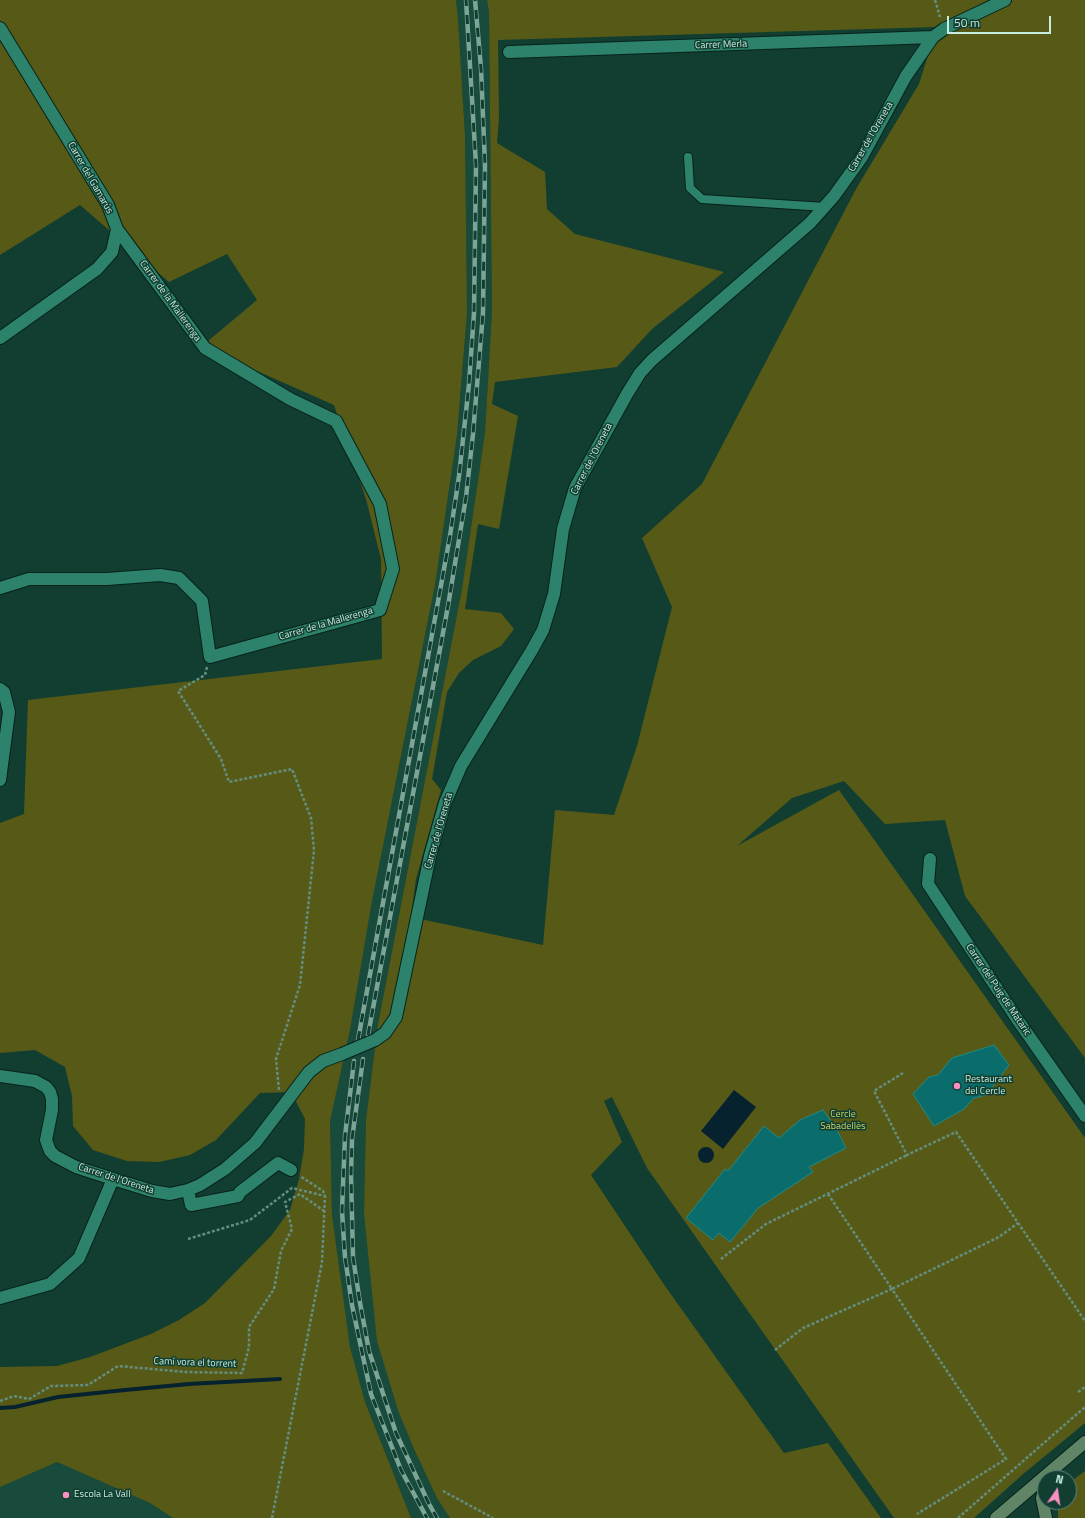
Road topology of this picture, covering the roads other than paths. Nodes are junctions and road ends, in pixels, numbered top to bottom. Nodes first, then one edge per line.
1 (1005, 0) edge
2 (0, 28) edge
3 (933, 37) junction
4 (509, 52) dead end
5 (688, 157) dead end
6 (825, 207) junction
7 (117, 229) junction
8 (0, 338) edge
9 (0, 588) edge
10 (0, 689) edge
11 (0, 780) edge
12 (930, 859) dead end
13 (0, 1076) edge
14 (1085, 1116) edge
15 (291, 1170) road end
16 (113, 1179) junction
17 (188, 1190) junction
18 (0, 1298) edge
19 (1085, 1442) edge
20 (1085, 1452) edge
21 (1056, 1470) edge
22 (1059, 1470) edge
23 (1037, 1486) edge
24 (996, 1518) edge

1 - 3 street, Carrer de l'Oreneta
2 - 7 street, Carrer del Gamarús
3 - 4 street, Carrer Merla
3 - 6 street, Carrer de l'Oreneta
5 - 6 lane
6 - 17 street, Carrer de l'Oreneta, bridge
7 - 8 street
7 - 9 street, Carrer de la Mallerenga
10 - 11 street
12 - 14 street, Carrer del Puig de Mataric
13 - 16 street, Carrer de l'Oreneta
15 - 17 street
16 - 17 street, Carrer de l'Oreneta
16 - 18 street
19 - 21 street
20 - 22 street
23 - 24 street

